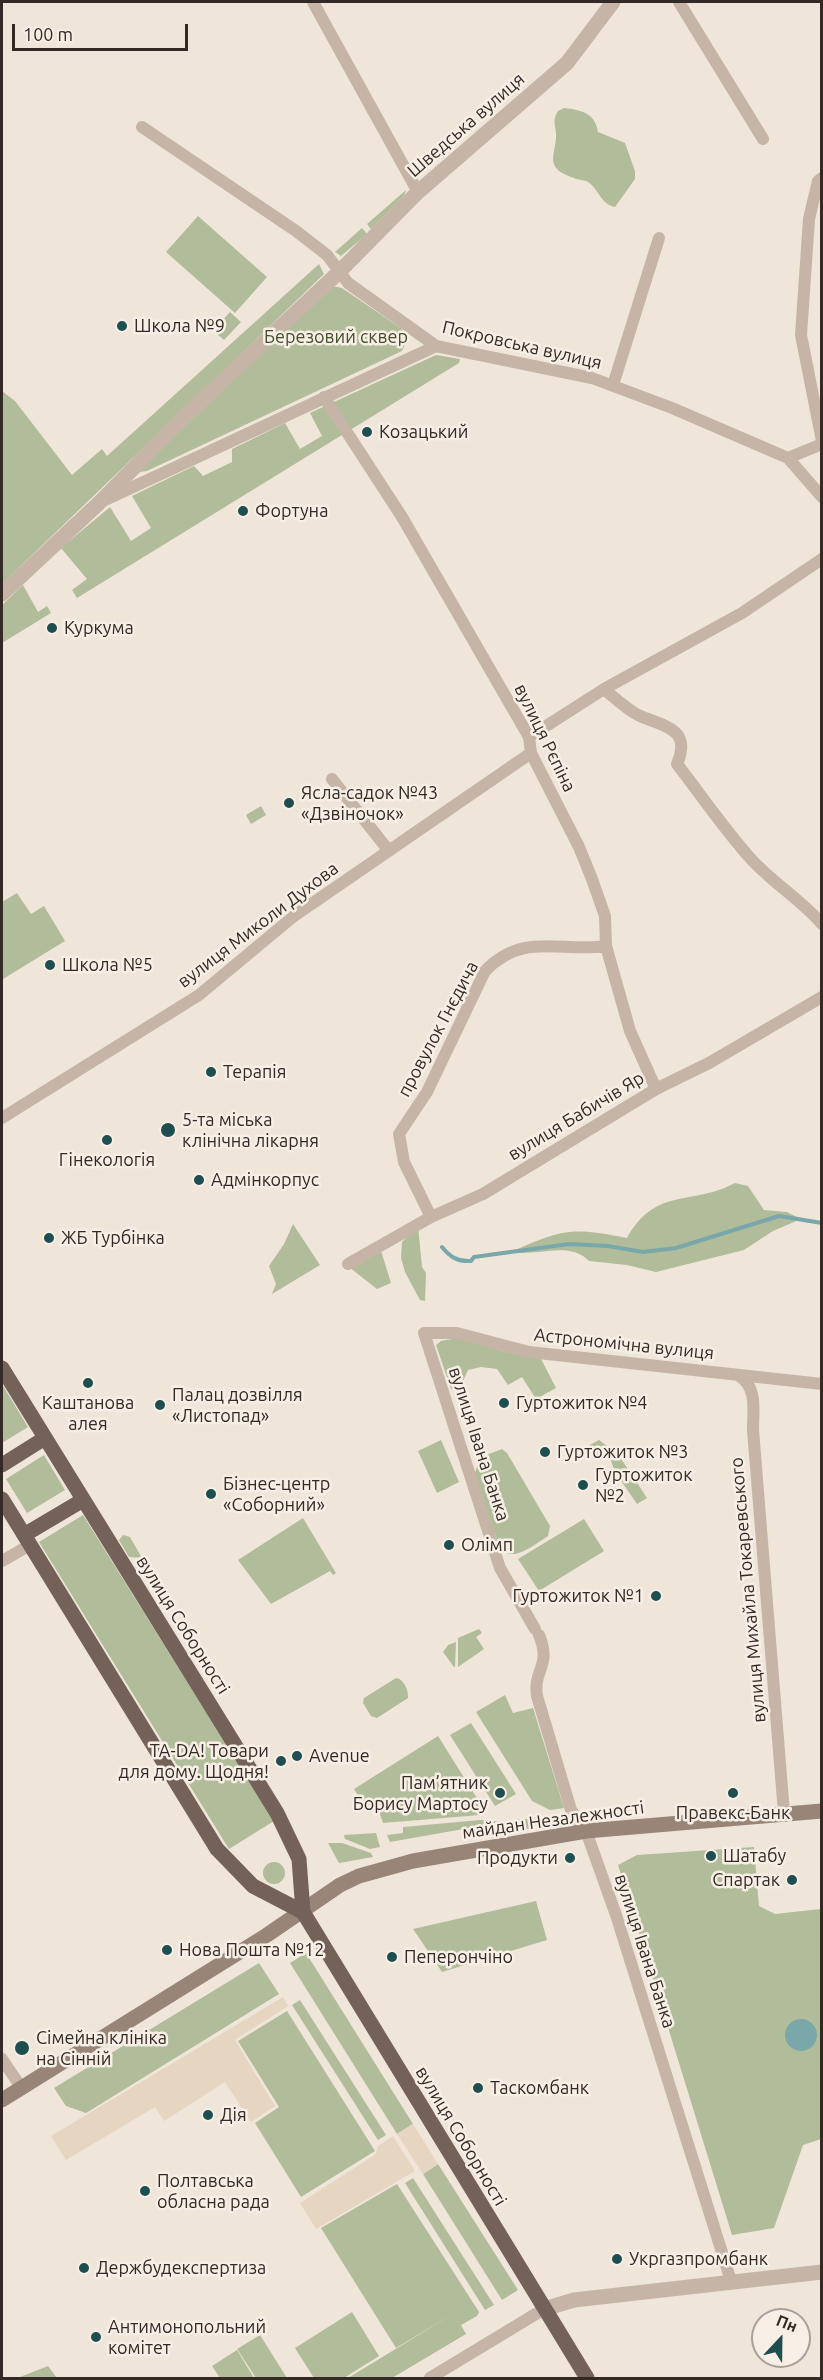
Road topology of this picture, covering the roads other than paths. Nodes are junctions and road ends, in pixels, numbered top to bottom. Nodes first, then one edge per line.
1 (313, 2) edge
2 (613, 2) edge
3 (680, 2) edge
4 (142, 127) dead end
5 (763, 139) dead end
6 (822, 178) edge
7 (418, 192) junction
8 (659, 238) dead end
9 (338, 273) junction
10 (436, 346) junction
11 (613, 386) junction
12 (324, 397) junction
13 (822, 443) edge
14 (788, 458) junction
15 (822, 497) edge
16 (99, 503) junction
17 (822, 559) edge
18 (2, 594) edge
19 (604, 688) junction
20 (529, 737) junction
21 (531, 753) junction
22 (332, 779) dead end
23 (389, 851) junction
24 (822, 924) edge
25 (606, 946) junction
26 (822, 997) edge
27 (656, 1089) junction
28 (2, 1118) edge
29 (431, 1217) junction
30 (348, 1264) dead end
31 (424, 1333) joint
32 (2, 1368) edge
33 (733, 1373) junction
34 (784, 1380) junction
35 (822, 1384) edge
36 (753, 1395) junction
37 (45, 1438) junction
38 (2, 1465) edge
39 (2, 1499) edge
40 (83, 1500) junction
41 (27, 1540) junction
42 (2, 1561) edge
43 (822, 1811) edge
44 (784, 1814) junction
45 (586, 1831) junction
46 (303, 1912) junction
47 (2, 2059) edge
48 (21, 2087) junction
49 (2, 2100) edge
50 (822, 2272) edge
51 (731, 2281) junction
52 (544, 2309) junction
53 (430, 2379) edge
54 (587, 2379) edge

1 - 7 street
2 - 7 street, Шведська вулиця
3 - 5 street
4 - 9 street
6 - 13 street
7 - 9 street, Шведська вулиця
8 - 11 street, Покровська вулиця
9 - 10 street, Покровська вулиця
9 - 16 street, Шведська вулиця
10 - 11 street, Покровська вулиця
10 - 12 street, Шведська вулиця
11 - 14 street, Покровська вулиця
12 - 16 street, Шведська вулиця
12 - 20 street, вулиця Рєпіна
13 - 14 street
14 - 15 street, Покровська вулиця
16 - 18 street, Шведська вулиця
17 - 19 street
19 - 20 street
19 - 24 street
20 - 21 street, вулиця Рєпіна
21 - 23 street, вулиця Миколи Духова
21 - 25 street, вулиця Рєпіна
22 - 23 street
23 - 28 street, вулиця Миколи Духова
25 - 27 street, вулиця Рєпіна
25 - 29 street, провулок Гнєдича
26 - 27 street, вулиця Бабичів Яр
27 - 29 street, вулиця Бабичів Яр
29 - 30 street, вулиця Бабичів Яр
31 - 33 street, Астрономічна вулиця
31 - 45 street, вулиця Івана Банка
32 - 37 main road, вулиця Соборності
33 - 34 street, Астрономічна вулиця
33 - 36 street
34 - 35 street, Астрономічна вулиця
34 - 36 street
36 - 44 street, вулиця Михайла Токаревського
37 - 38 main road
37 - 40 main road, вулиця Соборності
39 - 41 main road
40 - 41 main road
40 - 46 main road, вулиця Соборності
41 - 42 street
41 - 46 main road
43 - 44 main road, майдан Незалежності
44 - 45 main road, майдан Незалежності
45 - 46 main road, майдан Незалежності
45 - 51 street, вулиця Івана Банка
46 - 48 main road, майдан Незалежності
46 - 52 main road, вулиця Соборності
47 - 48 street
48 - 49 main road, майдан Незалежності
50 - 51 street
51 - 52 street
52 - 53 street
52 - 54 main road, вулиця Соборності

